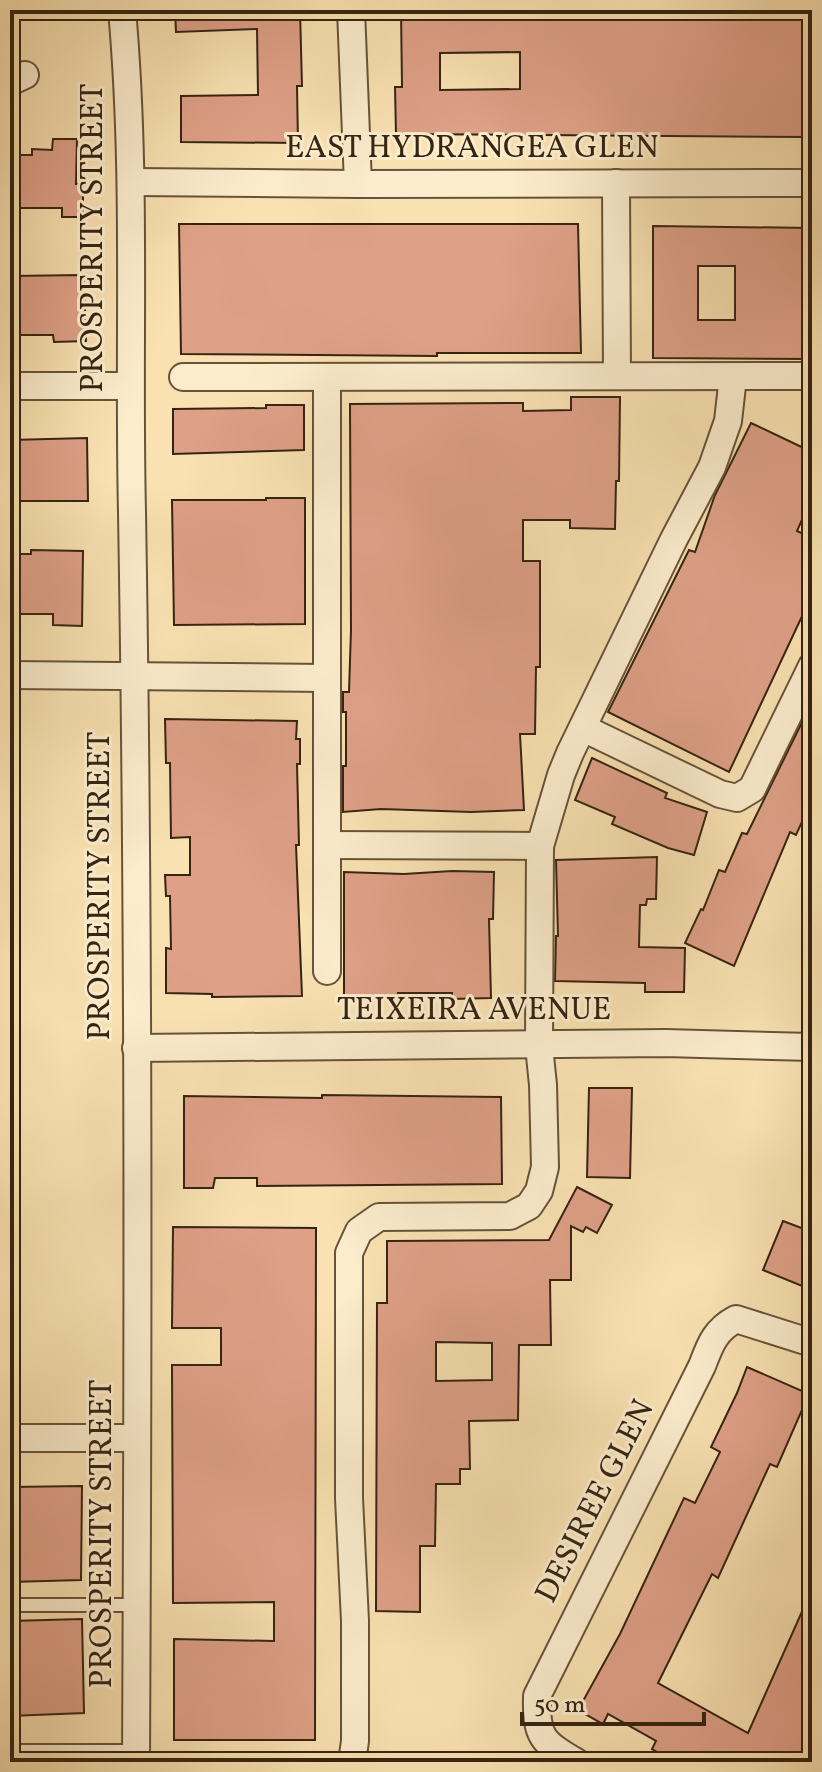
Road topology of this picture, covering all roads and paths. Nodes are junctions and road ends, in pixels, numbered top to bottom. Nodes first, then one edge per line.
1 (122, 10) edge
2 (351, 10) edge
3 (132, 182) junction
4 (616, 183) junction
5 (812, 183) edge
6 (358, 184) junction
7 (617, 376) junction
8 (812, 376) edge
9 (183, 377) dead end
10 (327, 377) junction
11 (733, 377) junction
12 (10, 386) edge
13 (129, 386) junction
14 (812, 666) edge
15 (10, 675) edge
16 (135, 676) junction
17 (326, 678) junction
18 (583, 728) junction
19 (327, 845) junction
20 (540, 846) junction
21 (327, 971) dead end
22 (539, 1046) junction
23 (812, 1047) edge
24 (136, 1048) junction
25 (812, 1343) edge
26 (10, 1438) edge
27 (137, 1438) junction
28 (10, 1605) edge
29 (138, 1605) junction
30 (10, 1758) edge
31 (136, 1760) edge
32 (352, 1762) edge
33 (576, 1762) edge

1 - 3 street, PROSPERITY STREET
2 - 6 street
3 - 6 street, EAST HYDRANGEA GLEN
3 - 13 street, PROSPERITY STREET
4 - 5 street, EAST HYDRANGEA GLEN
4 - 6 street, EAST HYDRANGEA GLEN
4 - 7 street
7 - 10 street
7 - 11 street
8 - 11 street
9 - 10 street
10 - 17 street
11 - 18 street
12 - 13 street
13 - 16 street, PROSPERITY STREET
14 - 18 street
15 - 16 street
16 - 17 street
16 - 24 street, PROSPERITY STREET
17 - 19 street
18 - 20 street
19 - 20 street
19 - 21 street
20 - 22 street
22 - 23 street, TEIXEIRA AVENUE
22 - 24 street, TEIXEIRA AVENUE
22 - 32 street
24 - 27 street, PROSPERITY STREET
25 - 33 street, DESIREE GLEN
26 - 27 street
27 - 29 street, PROSPERITY STREET
28 - 29 lane
29 - 31 street, PROSPERITY STREET
30 - 31 street

